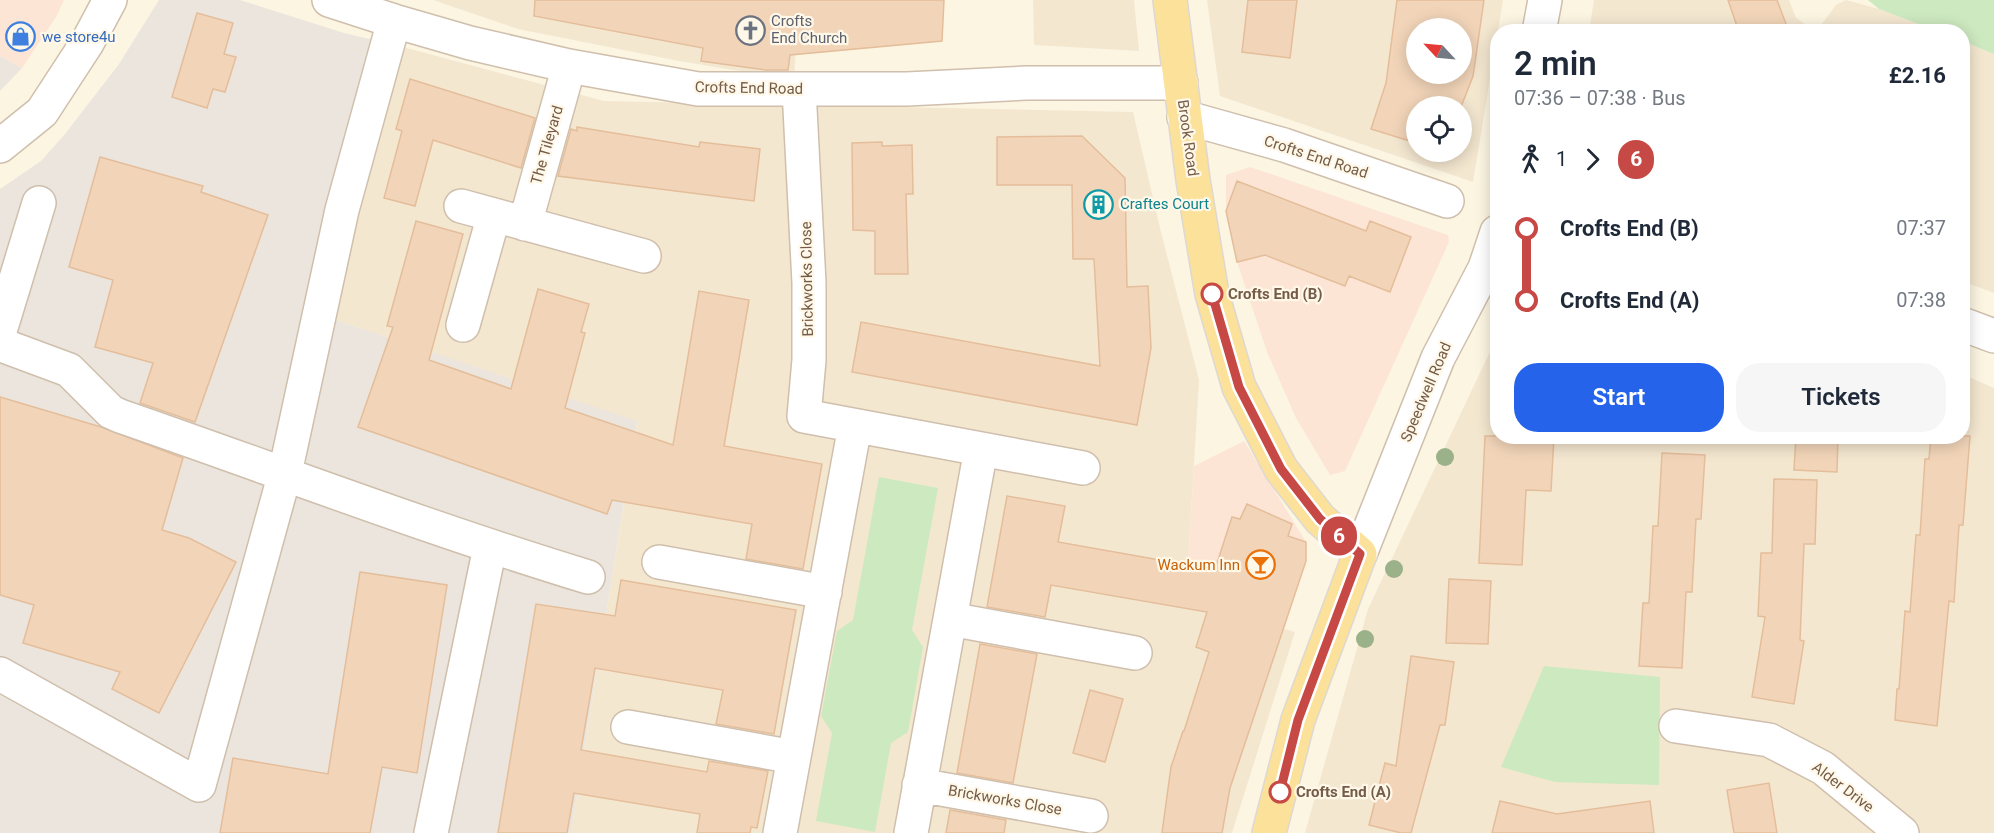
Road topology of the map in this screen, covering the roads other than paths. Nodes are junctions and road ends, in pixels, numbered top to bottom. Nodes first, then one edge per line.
1 (110, 0) edge
2 (329, 0) edge
3 (1170, 0) edge
4 (1545, 0) edge
5 (394, 21) junction
6 (1540, 24) edge
7 (569, 66) junction
8 (1181, 83) junction
9 (799, 89) junction
10 (1185, 117) junction
11 (0, 146) edge
12 (1447, 201) dead end
13 (39, 203) dead end
14 (461, 206) dead end
15 (494, 215) junction
16 (540, 228) junction
17 (1490, 253) edge
18 (644, 256) dead end
19 (463, 325) dead end
20 (1970, 327) edge
21 (0, 331) edge
22 (0, 336) edge
23 (1994, 336) edge
24 (855, 426) junction
25 (994, 451) junction
26 (1083, 468) dead end
27 (285, 473) junction
28 (490, 547) junction
29 (1360, 554) junction
30 (659, 562) dead end
31 (588, 577) dead end
32 (825, 592) junction
33 (950, 619) junction
34 (1135, 653) dead end
35 (0, 674) edge
36 (1676, 726) dead end
37 (628, 727) dead end
38 (794, 757) junction
39 (919, 785) junction
40 (1091, 816) dead end
41 (431, 833) edge
42 (780, 833) edge
43 (911, 833) edge
44 (1269, 833) edge
45 (1902, 833) edge

1 - 11 street
2 - 5 street, Crofts End Road
3 - 8 main road, Brook Road
4 - 6 street
5 - 7 street, Crofts End Road
5 - 27 street
7 - 9 street, Crofts End Road
7 - 16 street, The Tileyard
8 - 9 street, Crofts End Road
8 - 10 main road, Brook Road
9 - 24 street, Brickworks Close
10 - 12 street, Crofts End Road
10 - 29 main road, Brook Road
13 - 21 street
14 - 15 street
15 - 16 street
15 - 19 street
16 - 18 street
17 - 29 street, Speedwell Road
20 - 23 street
22 - 27 street
24 - 25 street, Brickworks Close
24 - 32 street
25 - 26 street, Brickworks Close
25 - 33 street
27 - 28 street
27 - 35 street
28 - 31 street
28 - 41 street
29 - 44 main road
30 - 32 street
32 - 38 street
33 - 34 street
33 - 39 street
36 - 45 street, Alder Drive
37 - 38 street
38 - 42 street
39 - 40 street, Brickworks Close
39 - 43 street

